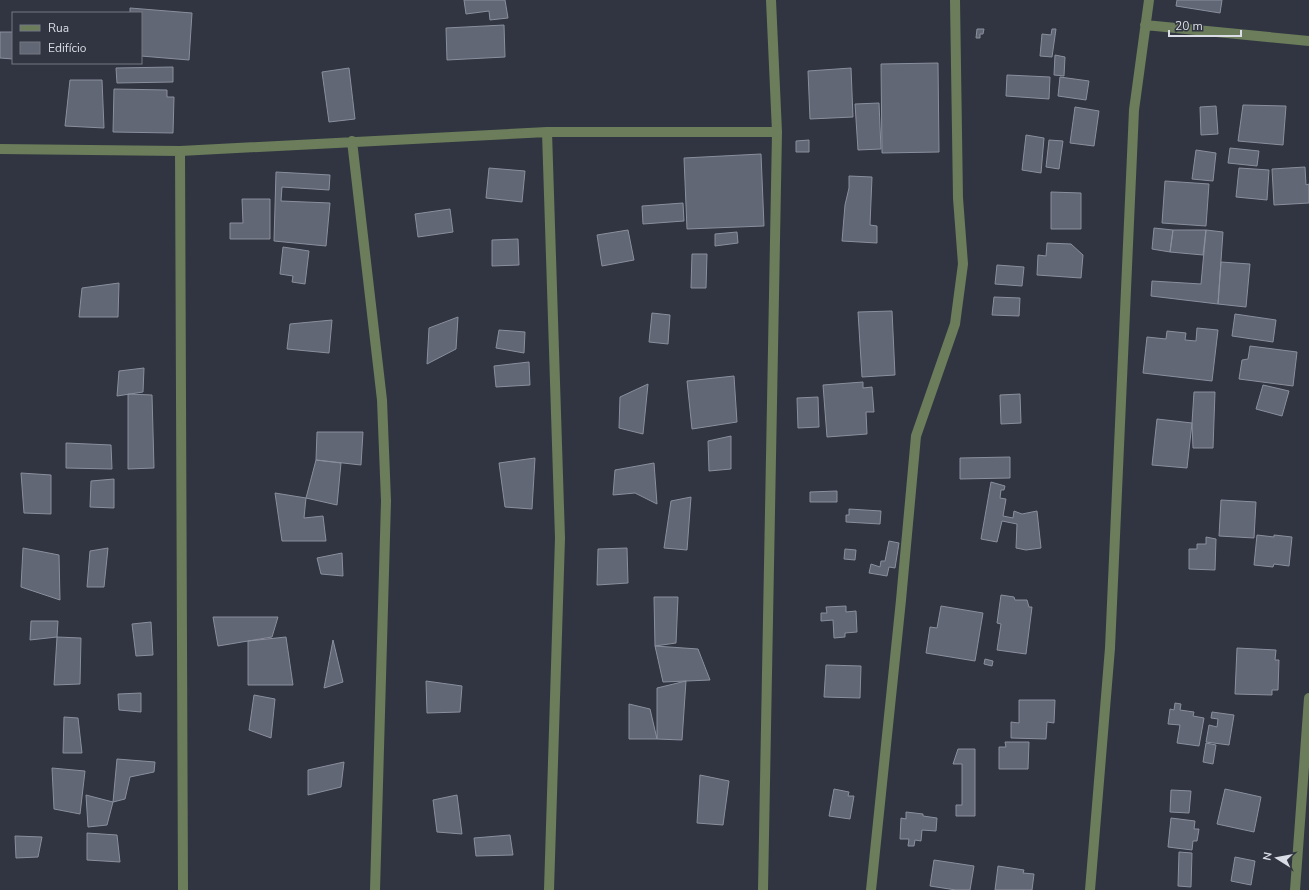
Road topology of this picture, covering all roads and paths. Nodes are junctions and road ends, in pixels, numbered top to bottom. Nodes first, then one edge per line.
1 (771, 0) edge
2 (955, 0) edge
3 (1150, 0) edge
4 (1145, 25) junction
5 (1309, 41) edge
6 (547, 132) junction
7 (777, 132) junction
8 (352, 141) junction
9 (0, 149) edge
10 (180, 151) junction
11 (1309, 698) edge
12 (183, 890) edge
13 (375, 890) edge
14 (549, 890) edge
15 (763, 890) edge
16 (871, 890) edge
17 (1090, 890) edge
18 (1295, 890) edge

1 - 7 street
2 - 16 street
3 - 4 street
4 - 5 street
4 - 17 street
6 - 7 street
6 - 8 street
6 - 14 street
7 - 15 street
8 - 10 street
8 - 13 street
9 - 10 street
10 - 12 street
11 - 18 street

